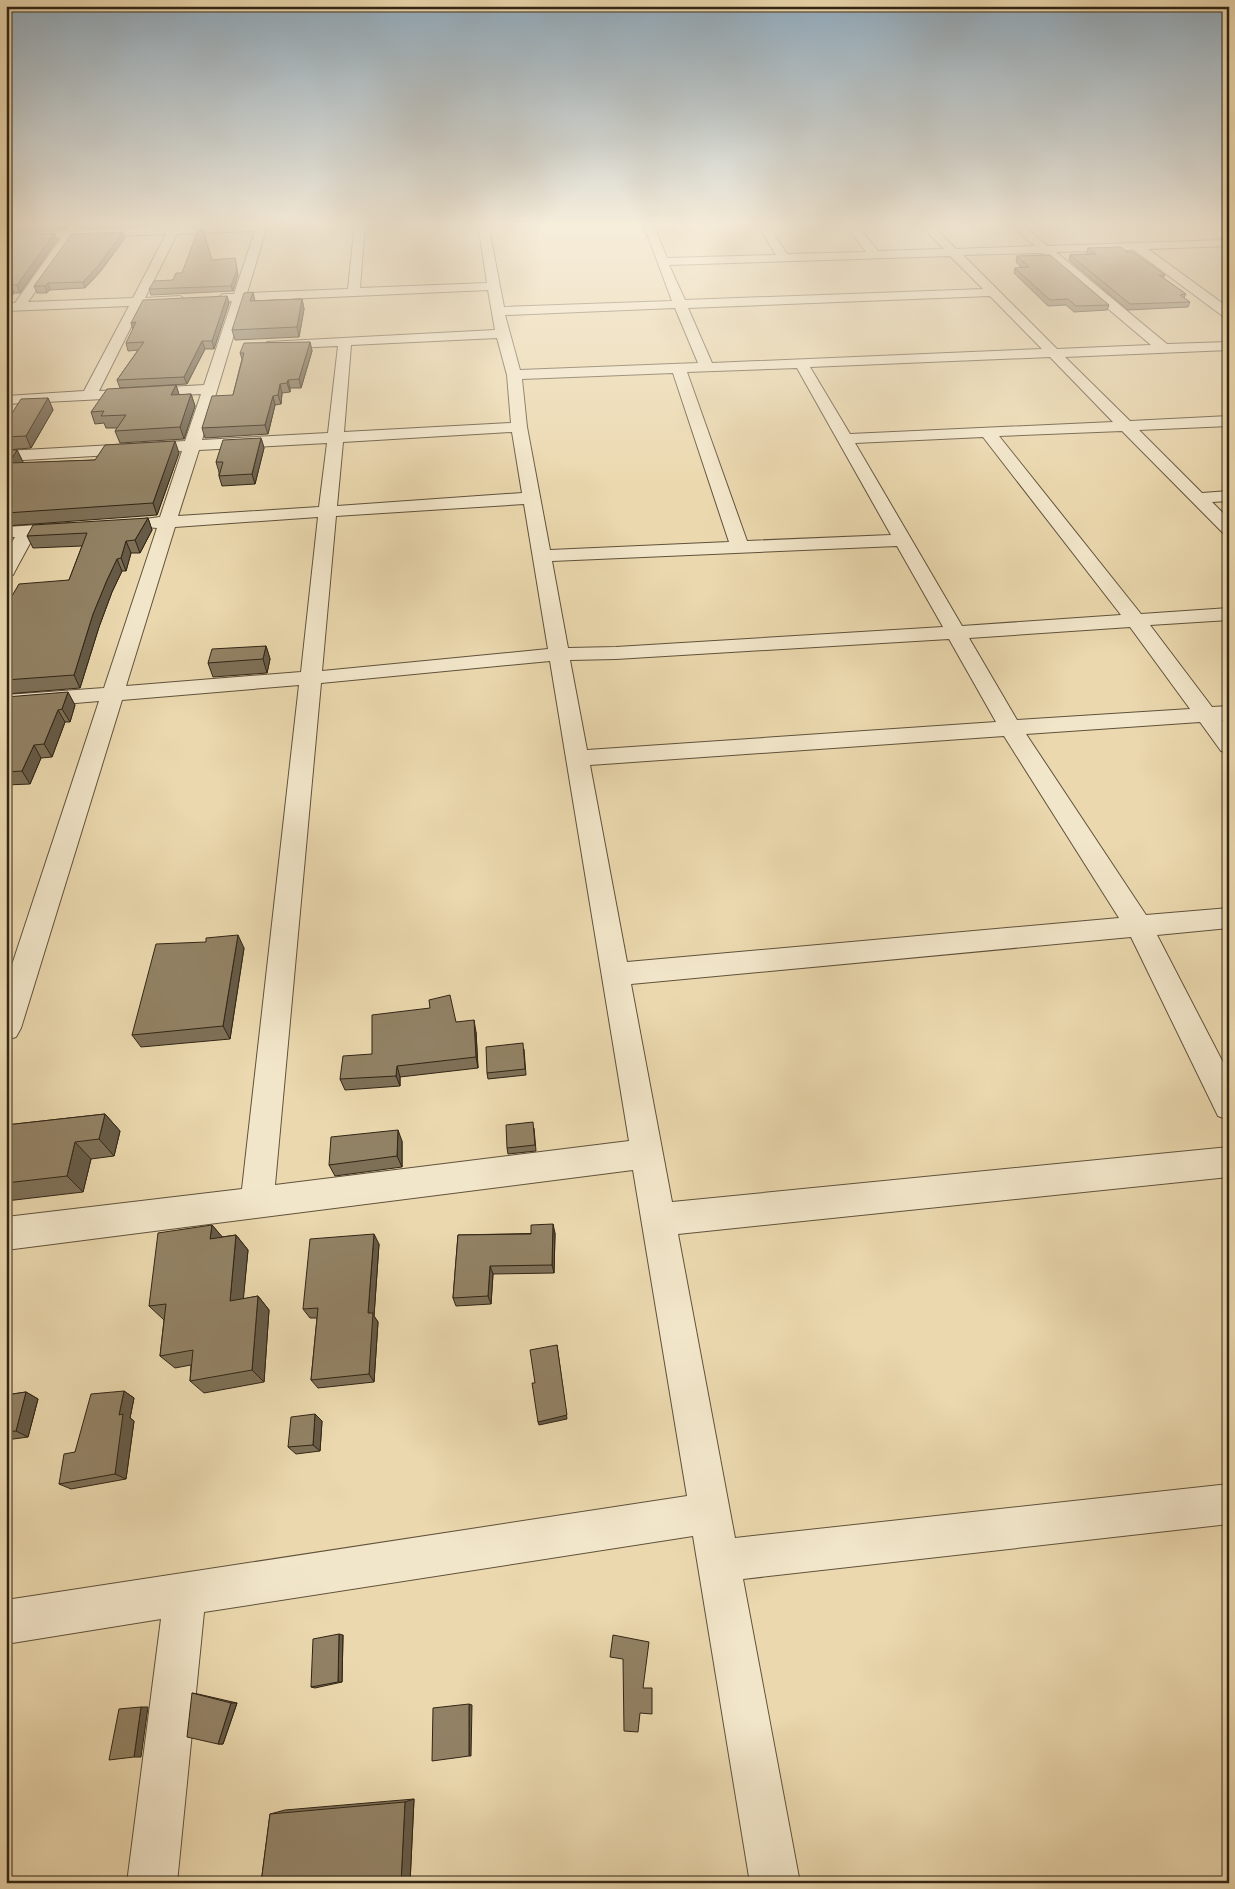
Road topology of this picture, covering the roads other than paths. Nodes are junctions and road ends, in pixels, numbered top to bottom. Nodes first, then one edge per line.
1 (132, 311) edge
2 (237, 311) edge
3 (498, 311) edge
4 (683, 311) edge
5 (1012, 311) edge
6 (1120, 311) edge
7 (502, 334) junction
8 (345, 342) junction
9 (261, 345) edge
10 (1229, 346) edge
11 (1164, 348) junction
12 (1053, 353) junction
13 (801, 363) junction
14 (707, 367) junction
15 (678, 368) junction
16 (514, 375) junction
17 (210, 389) junction
18 (89, 396) junction
19 (6, 400) edge
20 (1229, 421) edge
21 (1126, 426) junction
22 (519, 427) junction
23 (987, 432) junction
24 (336, 438) junction
25 (843, 439) junction
26 (192, 446) junction
27 (6, 456) edge
28 (1229, 496) edge
29 (531, 498) junction
30 (1197, 498) junction
31 (328, 511) junction
32 (168, 522) junction
33 (130, 524) edge
34 (83, 527) edge
35 (1229, 529) edge
36 (27, 531) junction
37 (6, 532) edge
38 (900, 540) junction
39 (740, 547) junction
40 (541, 556) junction
41 (6, 571) edge
42 (1229, 614) edge
43 (1136, 621) junction
44 (955, 633) junction
45 (559, 654) junction
46 (311, 678) junction
47 (113, 693) junction
48 (6, 702) edge
49 (1229, 713) edge
50 (1204, 714) junction
51 (1010, 727) junction
52 (1229, 746) edge
53 (577, 758) junction
54 (1229, 918) edge
55 (1140, 926) junction
56 (615, 974) junction
57 (6, 1028) edge
58 (1229, 1106) edge
59 (646, 1154) junction
60 (1229, 1162) edge
61 (257, 1203) junction
62 (658, 1220) junction
63 (6, 1234) edge
64 (1229, 1504) edge
65 (709, 1514) junction
66 (718, 1561) junction
67 (185, 1594) junction
68 (6, 1622) edge
69 (152, 1883) edge
70 (774, 1883) edge

1 - 18 street
2 - 17 street
3 - 7 street
4 - 14 street
5 - 12 street
6 - 11 street
7 - 8 street
7 - 16 street
8 - 9 street
8 - 24 street
10 - 11 street
11 - 12 street
12 - 13 street
12 - 21 street
13 - 14 street
13 - 25 street
14 - 15 street
15 - 16 street
15 - 39 street
16 - 22 street
17 - 18 street
17 - 26 street
18 - 19 street
20 - 21 street
21 - 23 street
21 - 30 street
22 - 24 street
22 - 29 street
23 - 25 street
23 - 43 street
24 - 26 street
24 - 31 street
25 - 38 street
26 - 27 street
26 - 32 street
28 - 30 street
29 - 31 street
29 - 40 street
30 - 35 street
31 - 32 street
31 - 46 street
32 - 33 street
32 - 47 street
34 - 36 street
36 - 37 street
36 - 41 street
38 - 39 street
38 - 44 street
39 - 40 street
40 - 45 street
42 - 43 street
43 - 44 street
43 - 50 street
44 - 45 street
44 - 51 street
45 - 46 street
45 - 53 street
46 - 47 street
46 - 61 street
47 - 48 street
47 - 57 street
49 - 50 street
50 - 51 street
50 - 52 street
51 - 53 street
51 - 55 street
53 - 56 street
54 - 55 street
55 - 56 street
55 - 58 street
56 - 59 street
59 - 61 street
59 - 62 street
60 - 62 street
61 - 63 street
62 - 65 street
64 - 66 street
65 - 66 street
65 - 67 street
66 - 70 street
67 - 68 street
67 - 69 street

